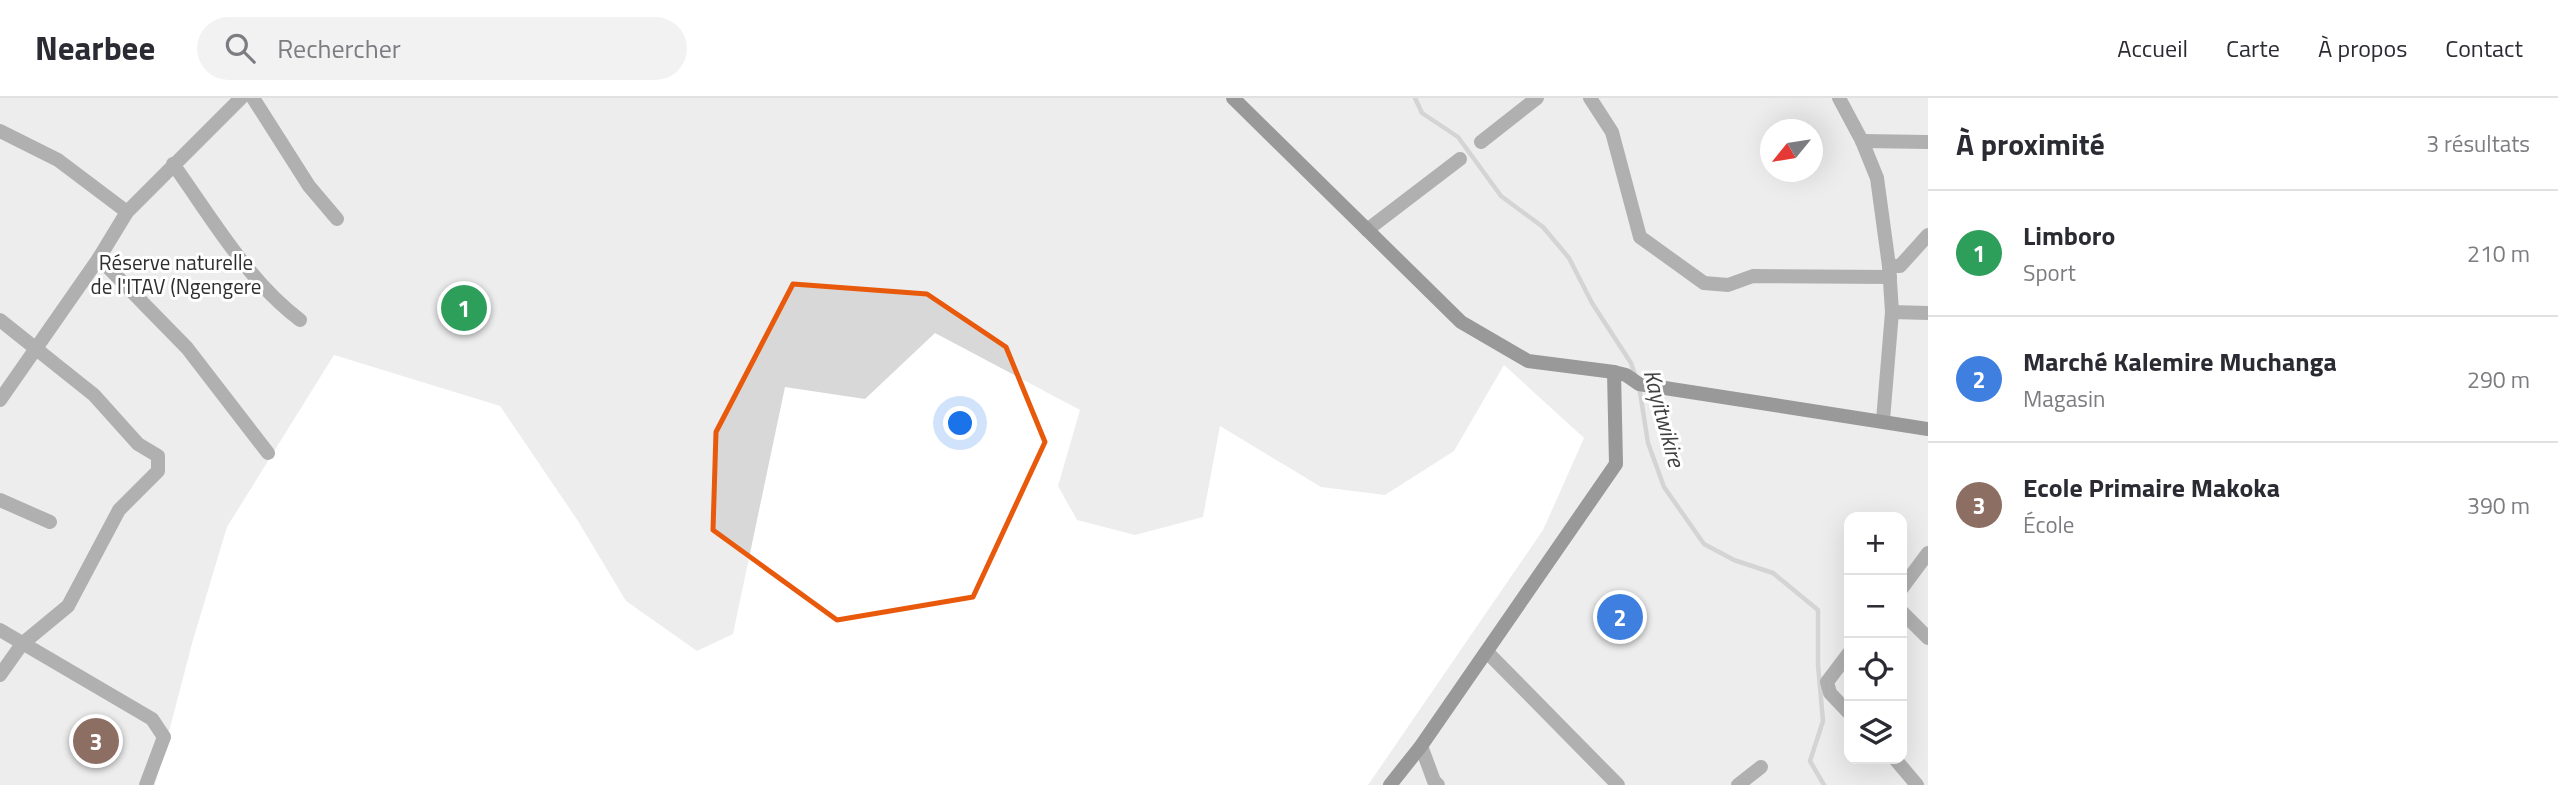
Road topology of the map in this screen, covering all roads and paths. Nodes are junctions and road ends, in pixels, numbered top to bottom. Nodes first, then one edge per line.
1 (241, 98) edge
2 (253, 98) edge
3 (1233, 98) edge
4 (1537, 98) edge
5 (1590, 98) edge
6 (1839, 98) edge
7 (0, 131) edge
8 (1862, 141) junction
9 (1481, 142) dead end
10 (1928, 142) edge
11 (1460, 159) dead end
12 (173, 164) junction
13 (127, 212) junction
14 (337, 219) dead end
15 (1367, 230) junction
16 (1928, 235) edge
17 (99, 258) junction
18 (1890, 271) junction
19 (1892, 312) junction
20 (1928, 313) edge
21 (0, 320) edge
22 (300, 320) dead end
23 (35, 346) junction
24 (1620, 374) junction
25 (0, 400) edge
26 (1884, 420) junction
27 (1928, 429) edge
28 (268, 453) dead end
29 (0, 499) edge
30 (50, 522) dead end
31 (1928, 553) edge
32 (1907, 581) edge
33 (1907, 617) edge
34 (0, 630) edge
35 (1928, 638) edge
36 (22, 644) junction
37 (1486, 652) junction
38 (1844, 660) edge
39 (0, 674) edge
40 (1844, 708) edge
41 (1421, 746) junction
42 (1899, 764) edge
43 (1761, 767) dead end
44 (146, 785) edge
45 (1390, 785) edge
46 (1438, 785) edge
47 (1618, 785) edge
48 (1738, 785) edge
49 (1917, 785) edge

1 - 12 street
2 - 14 street
3 - 15 street
4 - 9 street
5 - 18 street
6 - 8 street
7 - 13 street
8 - 10 street
8 - 18 street
11 - 15 street
12 - 13 street
12 - 22 street
13 - 17 street
15 - 24 street
16 - 18 street
17 - 23 street
17 - 28 street
18 - 19 street
19 - 20 street
19 - 26 street
21 - 23 street
23 - 25 street
23 - 36 street
24 - 26 street
24 - 37 street
26 - 27 street
29 - 30 street
31 - 32 street
33 - 35 street
34 - 36 street
36 - 39 street
36 - 44 street
37 - 41 street
37 - 47 street
38 - 40 street
41 - 45 street
41 - 46 street
42 - 49 street
43 - 48 street

